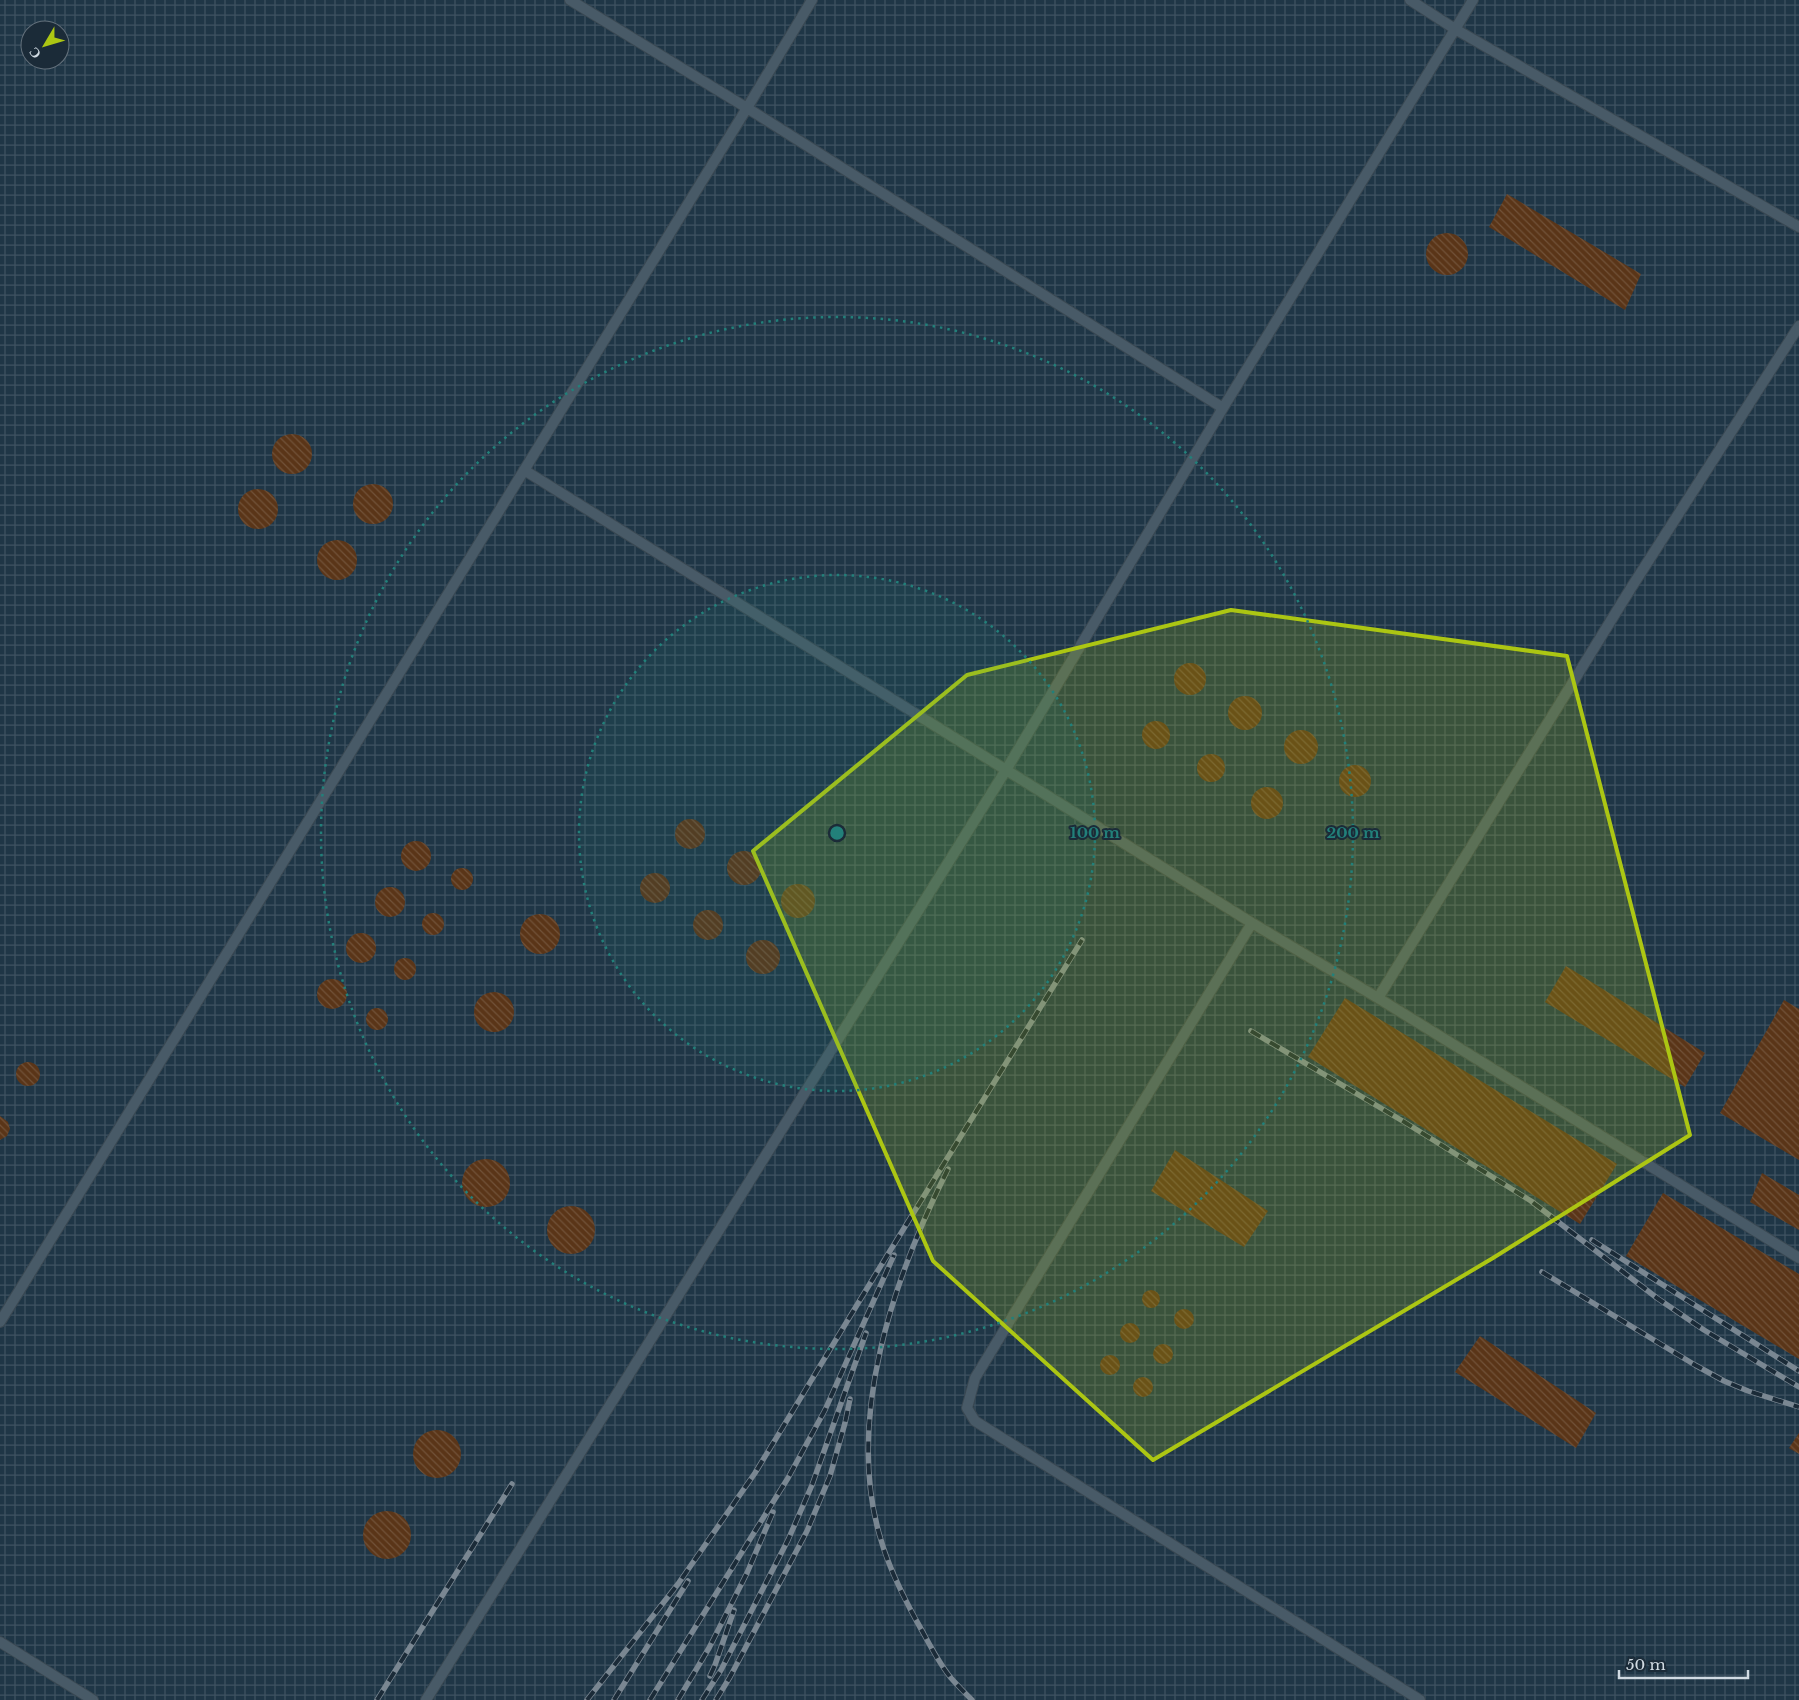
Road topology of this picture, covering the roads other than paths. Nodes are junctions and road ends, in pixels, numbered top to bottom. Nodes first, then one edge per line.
1 (570, 0) edge
2 (812, 0) edge
3 (1410, 0) edge
4 (1473, 0) edge
5 (1455, 28) junction
6 (747, 108) junction
7 (1799, 226) edge
8 (1799, 326) edge
9 (1223, 408) junction
10 (524, 470) junction
11 (1006, 770) junction
12 (1252, 923) junction
13 (1378, 998) junction
14 (1799, 1258) edge
15 (0, 1322) edge
16 (0, 1642) edge
17 (93, 1700) edge
18 (426, 1700) edge
19 (1420, 1700) edge

1 - 6 lane
2 - 6 lane
3 - 5 lane
4 - 5 lane
5 - 7 lane
5 - 9 lane
6 - 9 lane
6 - 10 lane
8 - 13 lane
9 - 11 lane
10 - 11 lane
10 - 15 lane
11 - 12 lane
11 - 18 lane
12 - 13 lane
12 - 19 lane
13 - 14 lane
16 - 17 lane

